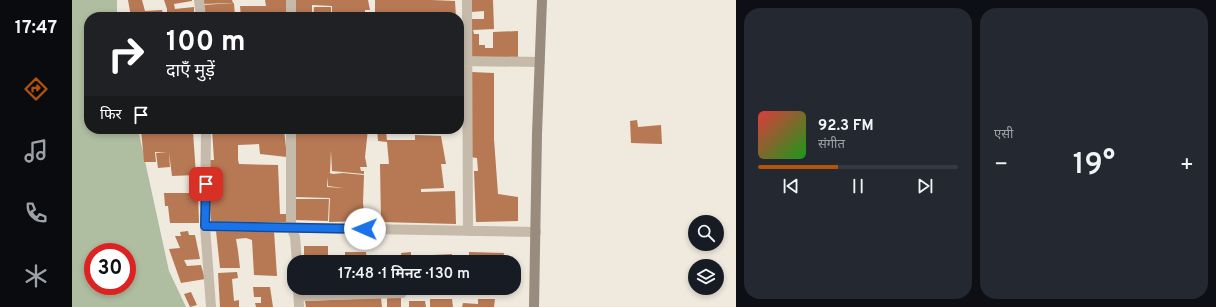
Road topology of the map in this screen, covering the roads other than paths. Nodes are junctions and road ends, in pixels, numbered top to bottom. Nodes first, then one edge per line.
1 (199, 0) edge
2 (290, 0) edge
3 (467, 0) edge
4 (542, 0) edge
5 (200, 12) edge
6 (291, 12) edge
7 (464, 46) edge
8 (464, 61) edge
9 (540, 62) junction
10 (464, 95) edge
11 (206, 134) edge
12 (291, 134) edge
13 (205, 226) junction
14 (291, 227) junction
15 (468, 231) junction
16 (536, 232) junction
17 (296, 255) edge
18 (298, 295) edge
19 (211, 307) edge
20 (299, 307) edge
21 (534, 307) edge

1 - 5 street
2 - 6 street
3 - 7 street
4 - 9 street
8 - 9 street
9 - 16 street
10 - 15 street
11 - 13 street
12 - 14 street
13 - 14 street
13 - 19 street
14 - 15 street
14 - 17 street
15 - 16 street
16 - 21 street
18 - 20 street

